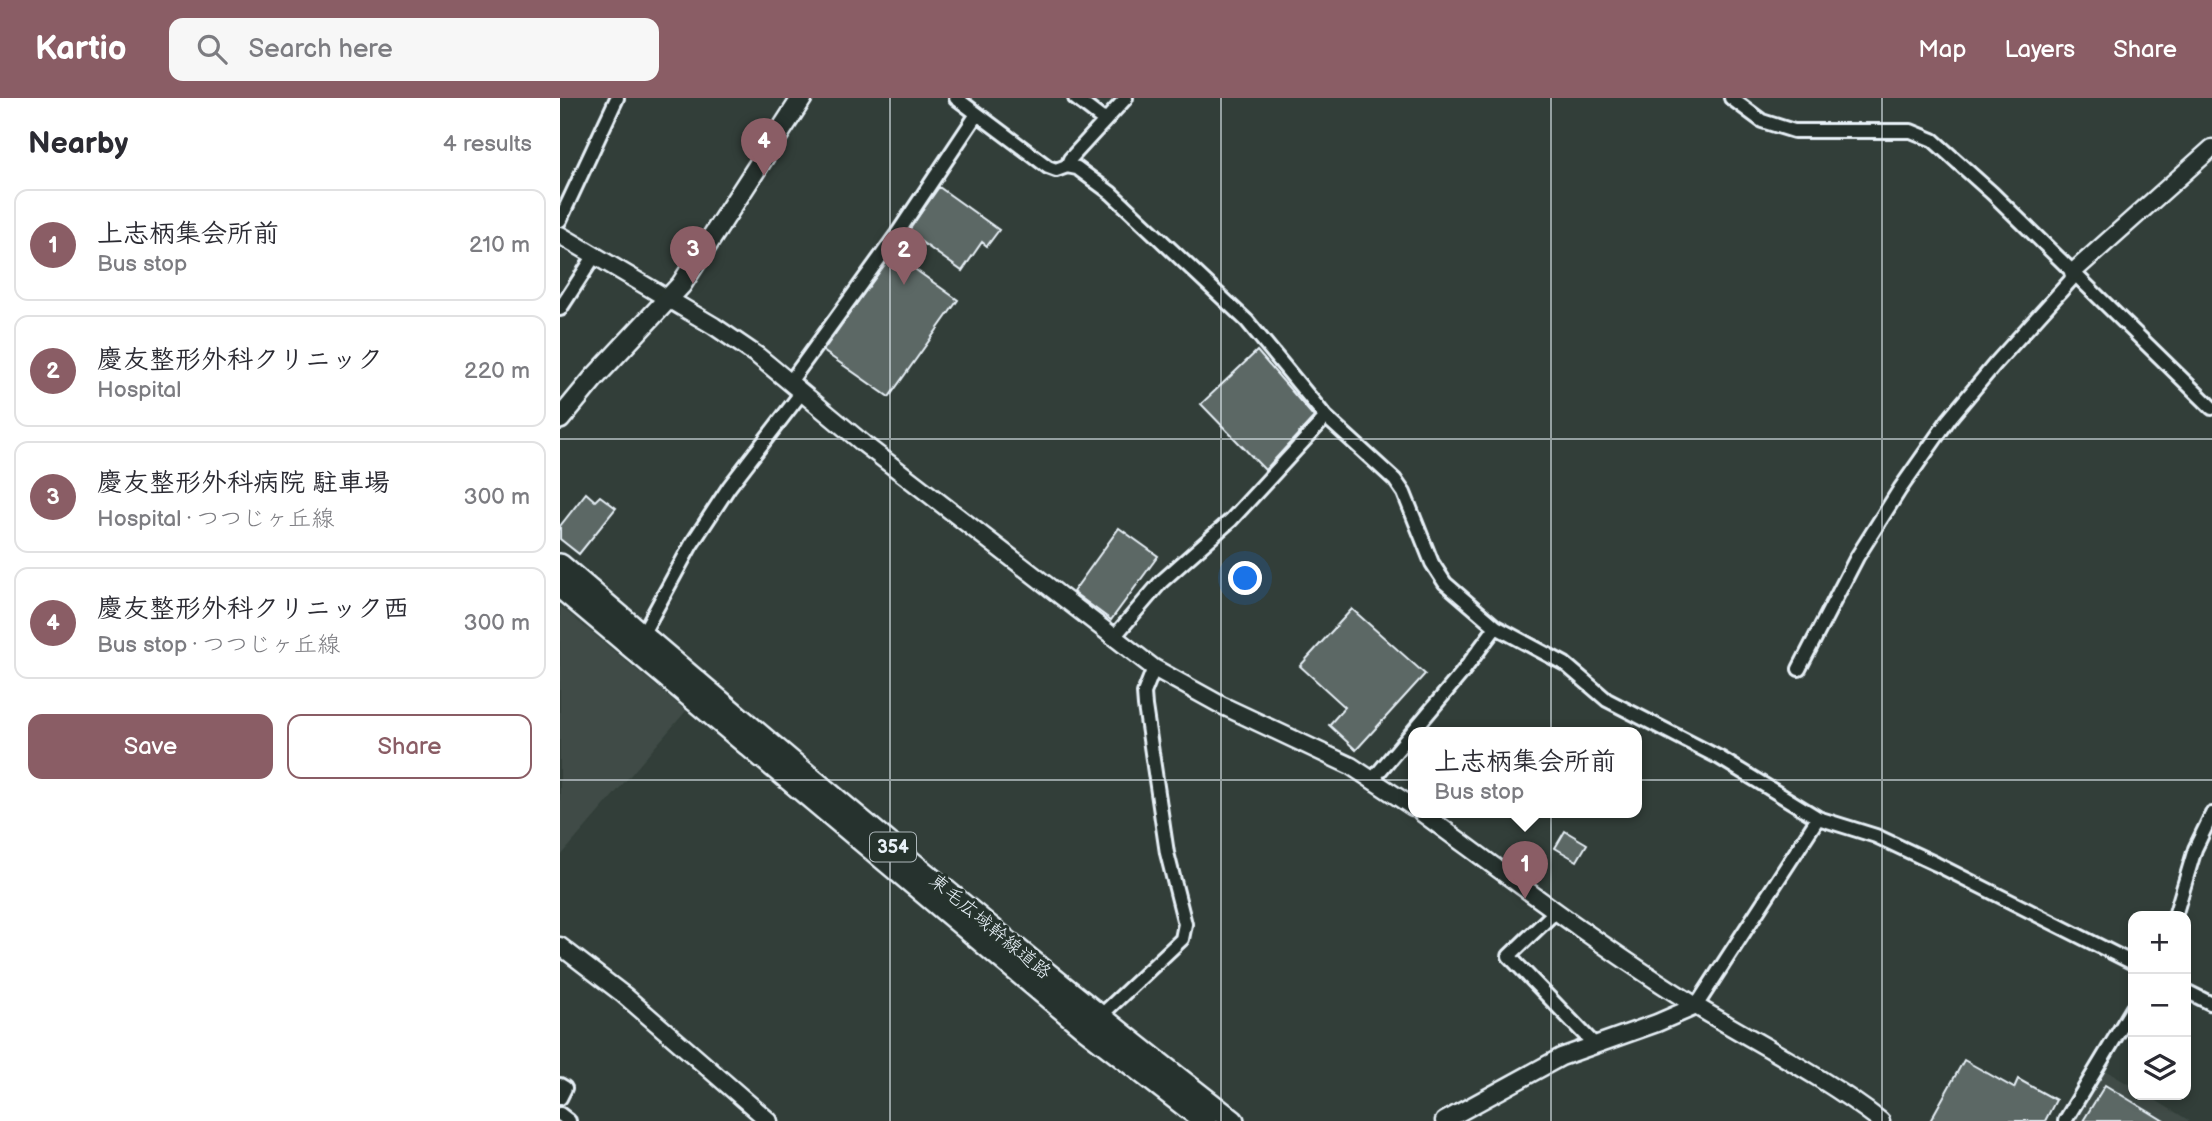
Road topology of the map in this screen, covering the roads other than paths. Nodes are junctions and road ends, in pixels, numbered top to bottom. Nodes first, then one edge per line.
1 (617, 98) edge
2 (802, 98) edge
3 (956, 98) edge
4 (1075, 98) edge
5 (1126, 98) edge
6 (1731, 98) edge
7 (977, 114) junction
8 (1105, 121) junction
9 (2212, 148) edge
10 (1067, 166) junction
11 (560, 220) edge
12 (560, 236) edge
13 (595, 255) junction
14 (2073, 272) junction
15 (670, 299) junction
16 (560, 309) edge
17 (796, 387) junction
18 (2212, 408) edge
19 (1326, 417) junction
20 (560, 419) edge
21 (560, 565) edge
22 (560, 587) edge
23 (1496, 627) junction
24 (642, 635) junction
25 (1113, 638) junction
26 (1154, 668) junction
27 (1799, 669) dead end
28 (1417, 727) edge
29 (1408, 737) edge
30 (1373, 779) junction
31 (1408, 804) edge
32 (2212, 814) edge
33 (1429, 818) edge
34 (1818, 818) junction
35 (1556, 911) junction
36 (2176, 911) edge
37 (560, 946) edge
38 (2128, 961) edge
39 (2191, 994) edge
40 (2212, 1004) edge
41 (1696, 1006) junction
42 (2128, 1016) edge
43 (1093, 1023) junction
44 (1594, 1044) junction
45 (560, 1085) edge
46 (560, 1098) edge
47 (560, 1114) edge
48 (569, 1121) edge
49 (769, 1121) edge
50 (1205, 1121) edge
51 (1233, 1121) edge
52 (1444, 1121) edge
53 (1881, 1121) edge
54 (2065, 1121) edge

1 - 11 street
2 - 15 main road
3 - 7 street
4 - 8 street
5 - 8 street
6 - 14 street
7 - 10 street
7 - 17 street
8 - 10 street
9 - 14 street
10 - 19 street
12 - 13 street
13 - 15 street
13 - 16 street
14 - 18 street
14 - 27 street
15 - 17 street
15 - 20 main road
17 - 24 street
17 - 25 street
19 - 23 street
19 - 25 street
21 - 24 highway, 東毛広域幹線道路 / 354
22 - 43 highway, 東毛広域幹線道路 / 354
23 - 28 street
23 - 34 street
24 - 43 highway, 東毛広域幹線道路 / 354
25 - 26 street
26 - 30 street
26 - 43 street
29 - 30 street
30 - 31 street
32 - 36 street
33 - 35 street
34 - 38 street
34 - 41 street
35 - 41 street
35 - 44 street
37 - 49 street
39 - 40 street
41 - 44 street
41 - 53 street
42 - 54 street
43 - 50 highway, 東毛広域幹線道路 / 354
43 - 51 highway, 東毛広域幹線道路 / 354
44 - 52 street
45 - 46 street
47 - 48 street

